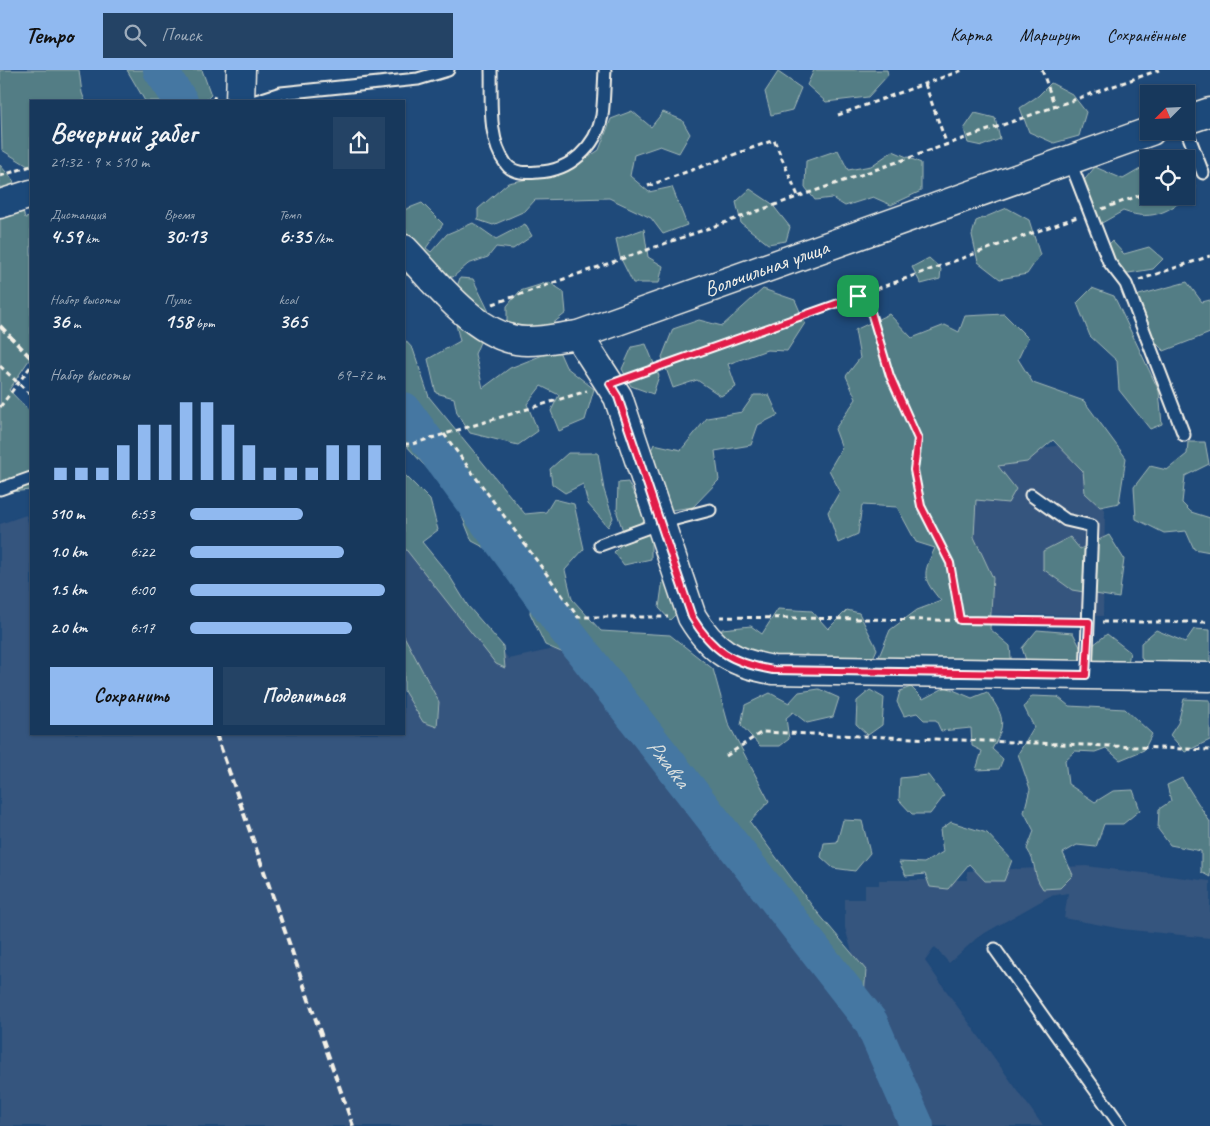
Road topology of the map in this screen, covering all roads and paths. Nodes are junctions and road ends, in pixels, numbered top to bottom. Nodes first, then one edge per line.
1 (241, 70) edge
2 (448, 70) edge
3 (491, 70) edge
4 (605, 70) edge
5 (963, 70) edge
6 (1042, 70) edge
7 (1159, 70) edge
8 (925, 84) junction
9 (240, 100) edge
10 (259, 100) edge
11 (1055, 107) junction
12 (1210, 112) edge
13 (838, 115) dead end
14 (1195, 117) edge
15 (1140, 135) edge
16 (1190, 140) edge
17 (947, 145) junction
18 (1069, 159) junction
19 (30, 166) edge
20 (1203, 173) dead end
21 (0, 176) edge
22 (648, 186) dead end
23 (30, 194) edge
24 (1140, 195) edge
25 (800, 198) junction
26 (0, 204) edge
27 (1090, 213) junction
28 (405, 250) edge
29 (1210, 256) edge
30 (1126, 284) junction
31 (858, 296) junction
32 (485, 307) dead end
33 (578, 335) junction
34 (0, 366) edge
35 (30, 367) edge
36 (18, 382) junction
37 (610, 384) junction
38 (30, 394) edge
39 (0, 408) edge
40 (444, 434) junction
41 (1184, 435) dead end
42 (405, 444) edge
43 (30, 478) edge
44 (0, 489) edge
45 (1031, 495) dead end
46 (710, 510) dead end
47 (660, 523) junction
48 (600, 545) dead end
49 (692, 617) junction
50 (960, 620) junction
51 (1089, 622) junction
52 (1210, 622) edge
53 (1086, 675) junction
54 (1210, 677) edge
55 (1210, 750) edge
56 (726, 756) dead end
57 (995, 949) dead end
58 (1122, 1126) edge

1 - 9 street
2 - 10 lane
3 - 4 lane
5 - 8 path
6 - 11 path
7 - 11 path
8 - 13 path
8 - 17 path
11 - 17 path
12 - 14 street
15 - 18 street, Волочильная улица
16 - 20 lane
17 - 25 path
18 - 27 lane
18 - 33 street, Волочильная улица
19 - 21 path
22 - 25 path
23 - 26 street
24 - 27 path
25 - 32 path
27 - 30 lane
27 - 31 path
28 - 33 street, Волочильная улица
29 - 30 path
30 - 41 lane
31 - 37 path
31 - 50 path
33 - 37 street
34 - 36 path
35 - 36 path
36 - 38 path
36 - 39 path
37 - 40 path
37 - 47 street
40 - 42 path
40 - 49 path
43 - 44 lane
45 - 51 lane
46 - 47 lane
47 - 48 lane
47 - 49 street
49 - 50 path
49 - 53 street
50 - 51 path
51 - 52 path
51 - 53 lane
53 - 54 street
55 - 56 path
57 - 58 lane

